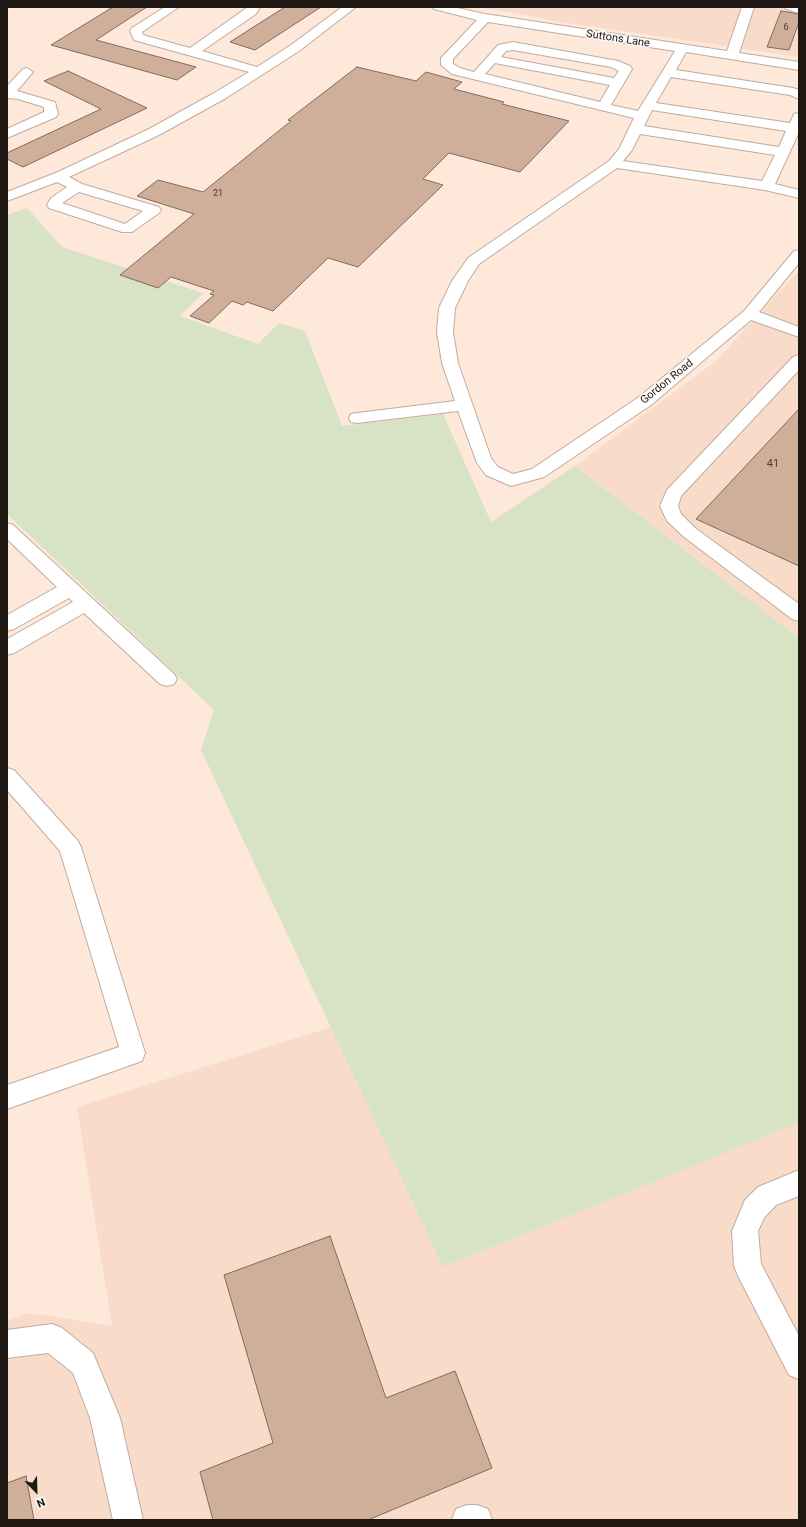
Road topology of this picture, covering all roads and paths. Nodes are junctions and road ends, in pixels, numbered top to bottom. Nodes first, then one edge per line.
1 (172, 7) edge
2 (254, 7) edge
3 (350, 7) edge
4 (438, 7) edge
5 (748, 7) edge
6 (790, 7) edge
7 (799, 8) edge
8 (485, 18) junction
9 (682, 49) junction
10 (192, 52) junction
11 (732, 56) junction
12 (492, 59) junction
13 (799, 66) edge
14 (259, 71) junction
15 (27, 72) dead end
16 (668, 74) junction
17 (477, 76) junction
18 (618, 83) junction
19 (7, 94) edge
20 (799, 95) edge
21 (603, 107) junction
22 (642, 117) junction
23 (797, 123) edge
24 (7, 134) edge
25 (784, 152) junction
26 (614, 164) junction
27 (58, 177) junction
28 (765, 186) junction
29 (77, 187) junction
30 (799, 194) edge
31 (7, 197) edge
32 (799, 254) edge
33 (750, 314) junction
34 (799, 332) edge
35 (799, 360) edge
36 (465, 405) junction
37 (357, 418) dead end
38 (7, 529) edge
39 (71, 588) junction
40 (86, 603) junction
41 (799, 614) edge
42 (7, 624) edge
43 (7, 648) edge
44 (167, 679) dead end
45 (7, 776) edge
46 (7, 1097) edge
47 (799, 1183) edge
48 (7, 1344) edge
49 (799, 1365) edge
50 (128, 1520) edge
51 (467, 1520) edge
52 (477, 1520) edge

1 - 10 street
2 - 10 street
3 - 14 street
4 - 8 street, Suttons Lane
5 - 11 street
6 - 7 street
8 - 9 street, Suttons Lane
8 - 17 street
9 - 11 street, Suttons Lane
9 - 16 street
10 - 14 street
11 - 13 street, Suttons Lane
12 - 17 street
12 - 18 street
12 - 18 street
14 - 27 street
15 - 19 street
16 - 20 street
16 - 22 street
17 - 21 street
18 - 21 street
19 - 24 street
21 - 22 street
22 - 23 street
22 - 25 street
22 - 26 street
23 - 25 street
25 - 28 street
26 - 28 street
26 - 36 street
27 - 29 street
27 - 31 street
28 - 30 street
29 - 29 street
32 - 33 street, Gordon Road
33 - 34 street
33 - 36 street, Gordon Road
35 - 41 street
36 - 37 street
38 - 39 street
39 - 40 street
39 - 42 street
40 - 43 street
40 - 44 street
45 - 46 street
47 - 49 street
48 - 50 street
51 - 52 street

